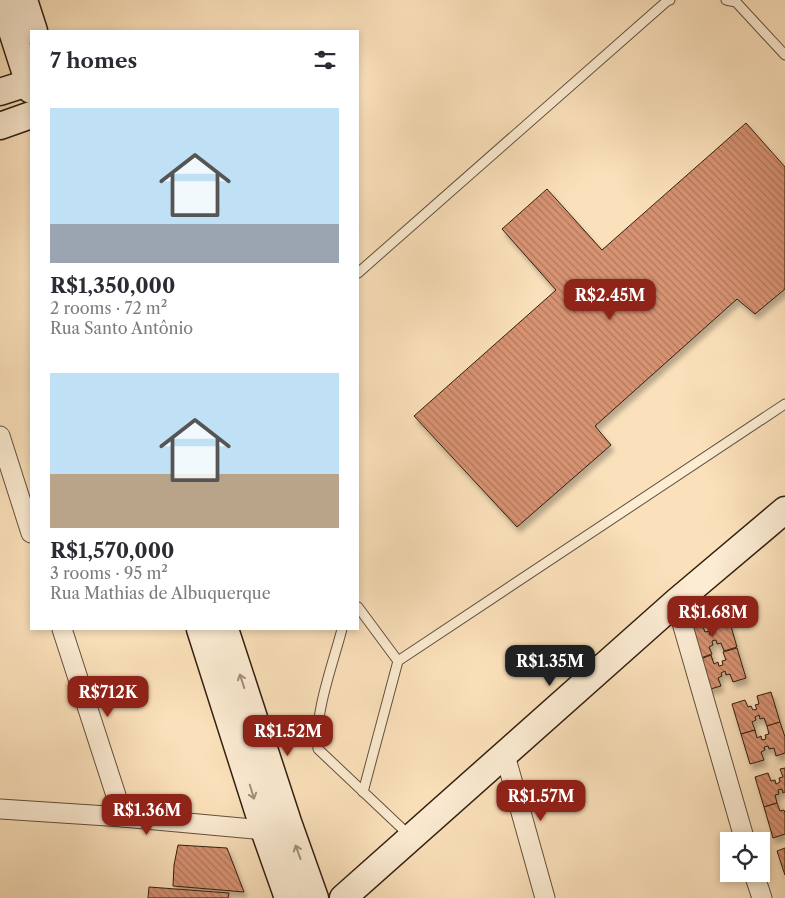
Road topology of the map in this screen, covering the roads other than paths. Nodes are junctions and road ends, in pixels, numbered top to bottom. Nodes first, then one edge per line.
1 (2, 0) edge
2 (24, 0) edge
3 (670, 0) edge
4 (726, 0) edge
5 (34, 30) edge
6 (785, 55) edge
7 (30, 82) edge
8 (30, 85) edge
9 (0, 92) edge
10 (30, 115) edge
11 (0, 126) edge
12 (359, 272) edge
13 (785, 404) edge
14 (0, 436) edge
15 (26, 496) edge
16 (785, 510) edge
17 (30, 526) edge
18 (676, 602) junction
19 (359, 608) edge
20 (62, 630) edge
21 (200, 630) edge
22 (226, 630) edge
23 (342, 630) edge
24 (398, 661) junction
25 (505, 755) junction
26 (362, 792) junction
27 (0, 809) edge
28 (122, 817) junction
29 (276, 826) junction
30 (742, 832) edge
31 (412, 838) junction
32 (757, 882) edge
33 (288, 898) edge
34 (315, 898) edge
35 (343, 898) edge
36 (545, 898) edge
37 (762, 898) edge

1 - 7 main road
2 - 5 main road
3 - 12 lane
4 - 6 lane
8 - 9 main road
10 - 11 main road
13 - 24 lane
14 - 15 street
15 - 17 street
16 - 18 main road
18 - 25 main road
18 - 30 street
19 - 24 lane
20 - 28 street
21 -> 29 main road
29 -> 22 main road
23 - 26 lane
24 - 26 lane
25 - 31 main road
25 - 36 street
26 - 31 lane
27 - 28 street
28 - 29 street
29 - 33 main road
34 -> 29 main road
31 - 35 main road
32 - 37 street

